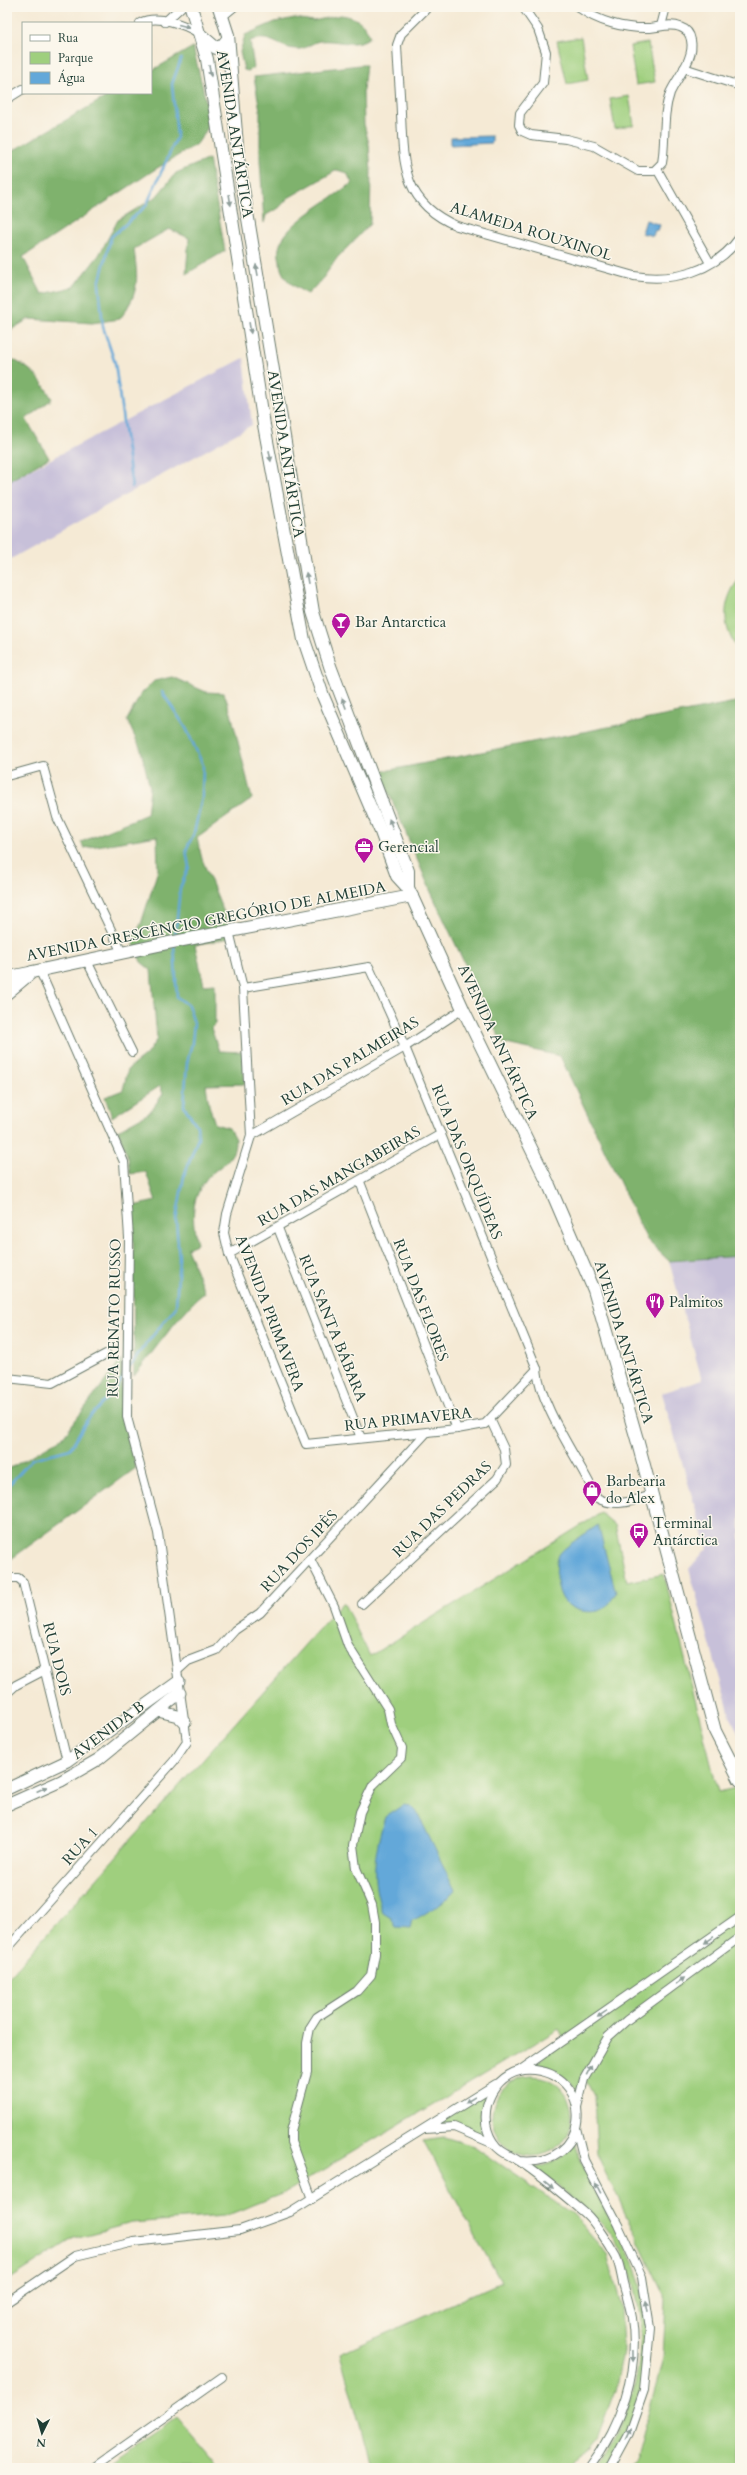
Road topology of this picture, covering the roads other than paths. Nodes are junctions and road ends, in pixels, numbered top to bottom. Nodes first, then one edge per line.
1 (181, 7) edge
2 (191, 7) edge
3 (234, 7) edge
4 (428, 7) edge
5 (523, 7) edge
6 (578, 7) edge
7 (666, 7) edge
8 (221, 12) edge
9 (142, 22) edge
10 (165, 22) junction
11 (661, 26) junction
12 (201, 35) junction
13 (228, 38) junction
14 (684, 68) junction
15 (740, 86) edge
16 (22, 90) edge
17 (7, 98) edge
18 (657, 169) junction
19 (740, 237) edge
20 (710, 263) junction
21 (298, 618) junction
22 (330, 666) junction
23 (7, 776) edge
24 (410, 892) junction
25 (229, 931) junction
26 (122, 953) junction
27 (86, 962) junction
28 (36, 971) junction
29 (7, 977) edge
30 (243, 988) junction
31 (7, 993) edge
32 (463, 1009) junction
33 (405, 1047) junction
34 (132, 1052) dead end
35 (441, 1134) junction
36 (251, 1136) junction
37 (360, 1182) junction
38 (278, 1228) junction
39 (229, 1254) junction
40 (106, 1354) dead end
41 (537, 1369) junction
42 (7, 1378) edge
43 (491, 1421) junction
44 (457, 1429) junction
45 (427, 1432) junction
46 (361, 1438) junction
47 (306, 1444) joint
48 (652, 1495) junction
49 (310, 1559) junction
50 (7, 1578) edge
51 (362, 1604) dead end
52 (45, 1670) junction
53 (178, 1676) junction
54 (7, 1693) edge
55 (180, 1693) junction
56 (158, 1711) junction
57 (185, 1723) junction
58 (67, 1761) junction
59 (740, 1780) edge
60 (7, 1789) edge
61 (7, 1805) edge
62 (740, 1917) edge
63 (740, 1937) edge
64 (7, 1949) edge
65 (519, 2071) junction
66 (503, 2079) junction
67 (577, 2107) junction
68 (576, 2128) junction
69 (422, 2129) junction
70 (494, 2144) junction
71 (519, 2161) junction
72 (312, 2199) junction
73 (7, 2302) edge
74 (222, 2377) dead end
75 (93, 2468) edge
76 (589, 2468) edge
77 (610, 2468) edge

1 - 10 street
2 - 12 main road, AVENIDA ANTÁRTICA
3 - 8 street
4 - 20 street, ALAMEDA ROUXINOL
5 - 18 street
6 - 11 street
7 - 11 street
8 - 13 main road, AVENIDA ANTÁRTICA
9 - 10 street
10 -> 12 street
11 - 14 street
12 - 13 main road
12 -> 21 main road, AVENIDA ANTÁRTICA
22 -> 13 main road, AVENIDA ANTÁRTICA
14 - 15 street
14 - 18 street
16 - 17 street
18 - 20 street
19 - 20 street, ALAMEDA ROUXINOL
21 - 22 main road
21 - 24 main road, AVENIDA ANTÁRTICA
24 -> 22 main road, AVENIDA ANTÁRTICA
23 - 26 street
24 - 25 main road, AVENIDA CRESCÊNCIO GREGÓRIO DE ALMEIDA
24 - 32 main road, AVENIDA ANTÁRTICA
25 - 26 main road, AVENIDA CRESCÊNCIO GREGÓRIO DE ALMEIDA
25 - 30 street, AVENIDA PRIMAVERA
26 - 27 main road, AVENIDA CRESCÊNCIO GREGÓRIO DE ALMEIDA
27 - 28 main road, AVENIDA CRESCÊNCIO GREGÓRIO DE ALMEIDA
27 - 34 street
28 - 29 street, AVENIDA CRESCÊNCIO GREGÓRIO DE ALMEIDA
28 - 31 main road
28 - 53 street, RUA RENATO RUSSO
30 - 33 street, RUA DAS ORQUÍDEAS
30 - 36 street, AVENIDA PRIMAVERA
32 - 33 street, RUA DAS PALMEIRAS
32 - 48 main road, AVENIDA ANTÁRTICA
33 - 35 street, RUA DAS ORQUÍDEAS
33 - 36 street, RUA DAS PALMEIRAS
35 - 37 street, RUA DAS MANGABEIRAS
35 - 41 street, RUA DAS ORQUÍDEAS
36 - 39 street, AVENIDA PRIMAVERA
37 - 38 street, RUA DAS MANGABEIRAS
37 - 44 street, RUA DAS FLORES
38 - 39 street, RUA DAS MANGABEIRAS
38 - 46 street, RUA SANTA BÁBARA
39 - 47 street, AVENIDA PRIMAVERA
40 - 42 street
41 - 43 street, RUA PRIMAVERA
41 - 48 street, RUA DAS ORQUÍDEAS
43 - 44 street, RUA PRIMAVERA
43 - 51 street, RUA DAS PEDRAS
44 - 45 street, RUA PRIMAVERA
45 - 46 street, RUA PRIMAVERA
45 - 49 street, RUA DOS IPÊS
46 - 47 street, RUA PRIMAVERA
48 - 59 main road, AVENIDA ANTÁRTICA
49 - 53 street, RUA DOS IPÊS
49 - 72 street
50 - 52 street, RUA DOIS
52 - 54 street
52 - 58 street, RUA DOIS
53 - 55 street, RUA 1
53 - 58 street, AVENIDA B
55 - 56 street, AVENIDA B
55 - 57 street, RUA 1
56 - 57 street
61 -> 56 street, AVENIDA B
57 - 64 street, RUA 1
58 - 60 street, AVENIDA B
62 -> 65 street
67 -> 63 street
65 - 66 street
65 - 67 street
66 -> 69 street
66 - 70 street
67 - 68 street
68 - 71 street
77 -> 68 street
69 - 70 street
69 - 72 street
70 - 71 street
71 -> 76 street
72 - 73 street
74 - 75 street

